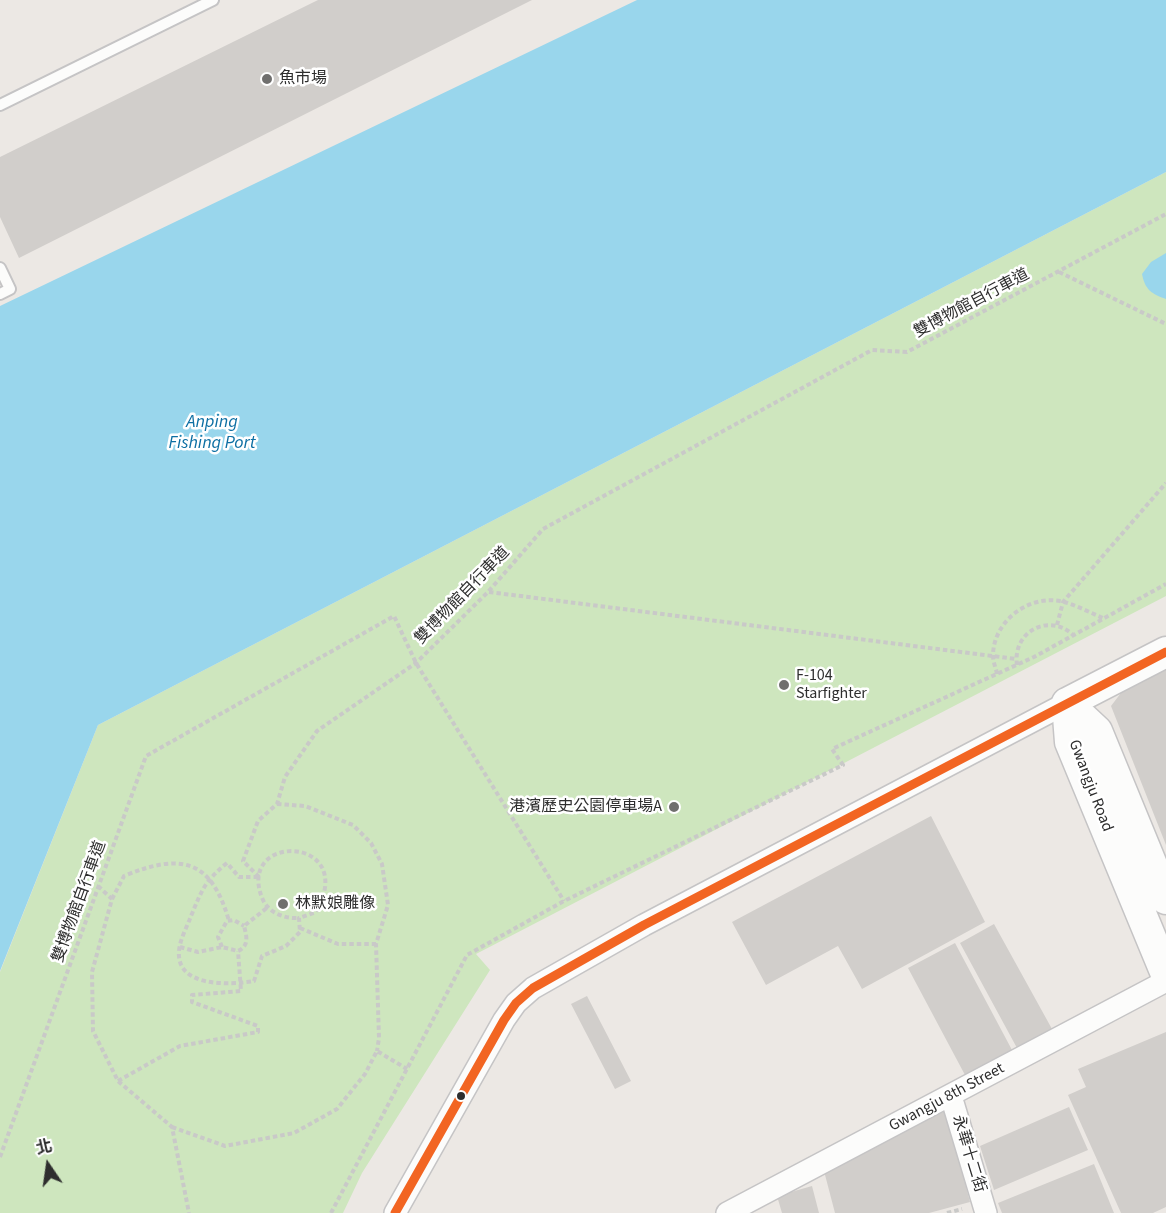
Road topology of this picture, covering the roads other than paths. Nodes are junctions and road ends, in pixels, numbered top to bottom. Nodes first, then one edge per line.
1 (213, 0) edge
2 (0, 105) edge
3 (0, 267) edge
4 (0, 294) edge
5 (1166, 652) edge
6 (1067, 703) junction
7 (1166, 899) edge
8 (1166, 974) edge
9 (1166, 981) edge
10 (951, 1096) junction
11 (395, 1213) edge
12 (727, 1213) edge
13 (986, 1213) edge

1 - 2 lane
3 - 4 lane
5 - 6 street
6 - 7 street, Gwangju Road
6 - 8 street, Gwangju Road
6 - 11 street
9 - 10 street, Gwangju 8th Street
10 - 12 street, Gwangju 8th Street
10 - 13 street, 永華十二街

